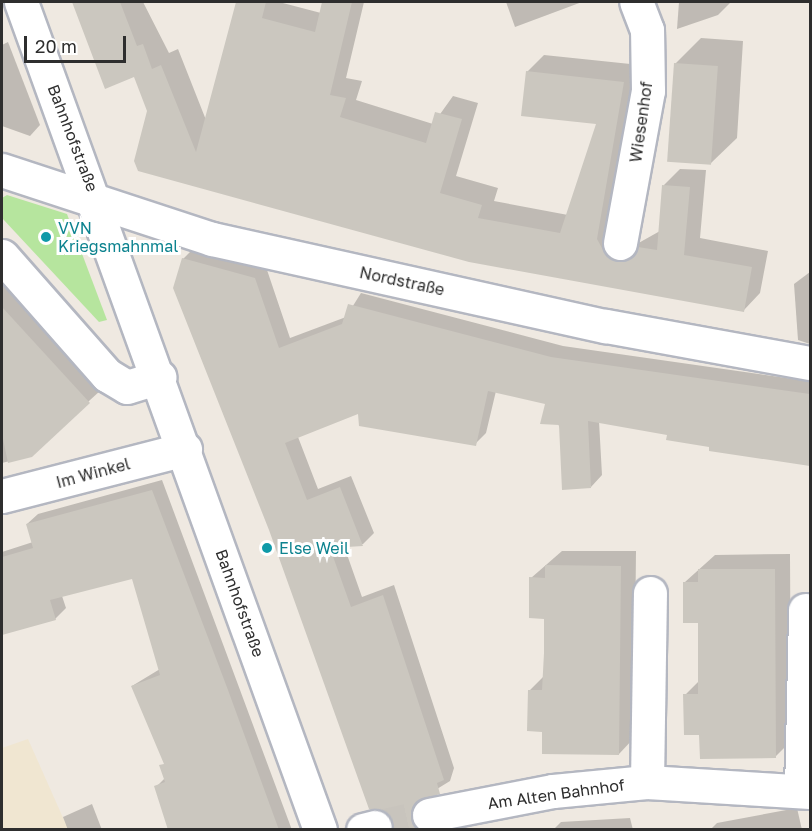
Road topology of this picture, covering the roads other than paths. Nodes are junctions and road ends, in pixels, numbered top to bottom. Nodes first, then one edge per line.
1 (21, 2) edge
2 (636, 2) edge
3 (2, 170) edge
4 (95, 198) junction
5 (620, 243) dead end
6 (2, 255) edge
7 (810, 363) edge
8 (159, 377) junction
9 (185, 449) junction
10 (2, 496) edge
11 (650, 593) dead end
12 (805, 610) dead end
13 (647, 782) junction
14 (806, 791) edge
15 (429, 815) tunnel mouth
16 (320, 830) edge

1 - 4 street, Bahnhofstraße
2 - 5 street, Wiesenhof
3 - 4 street, Nordstraße
4 - 7 street, Nordstraße
4 - 8 street, Bahnhofstraße
6 - 8 street
8 - 9 street, Bahnhofstraße
9 - 10 street, Im Winkel
9 - 16 street, Bahnhofstraße
11 - 13 street, Am Alten Bahnhof
12 - 14 street, Am Alten Bahnhof
13 - 14 street, Am Alten Bahnhof
13 - 15 street, Am Alten Bahnhof

